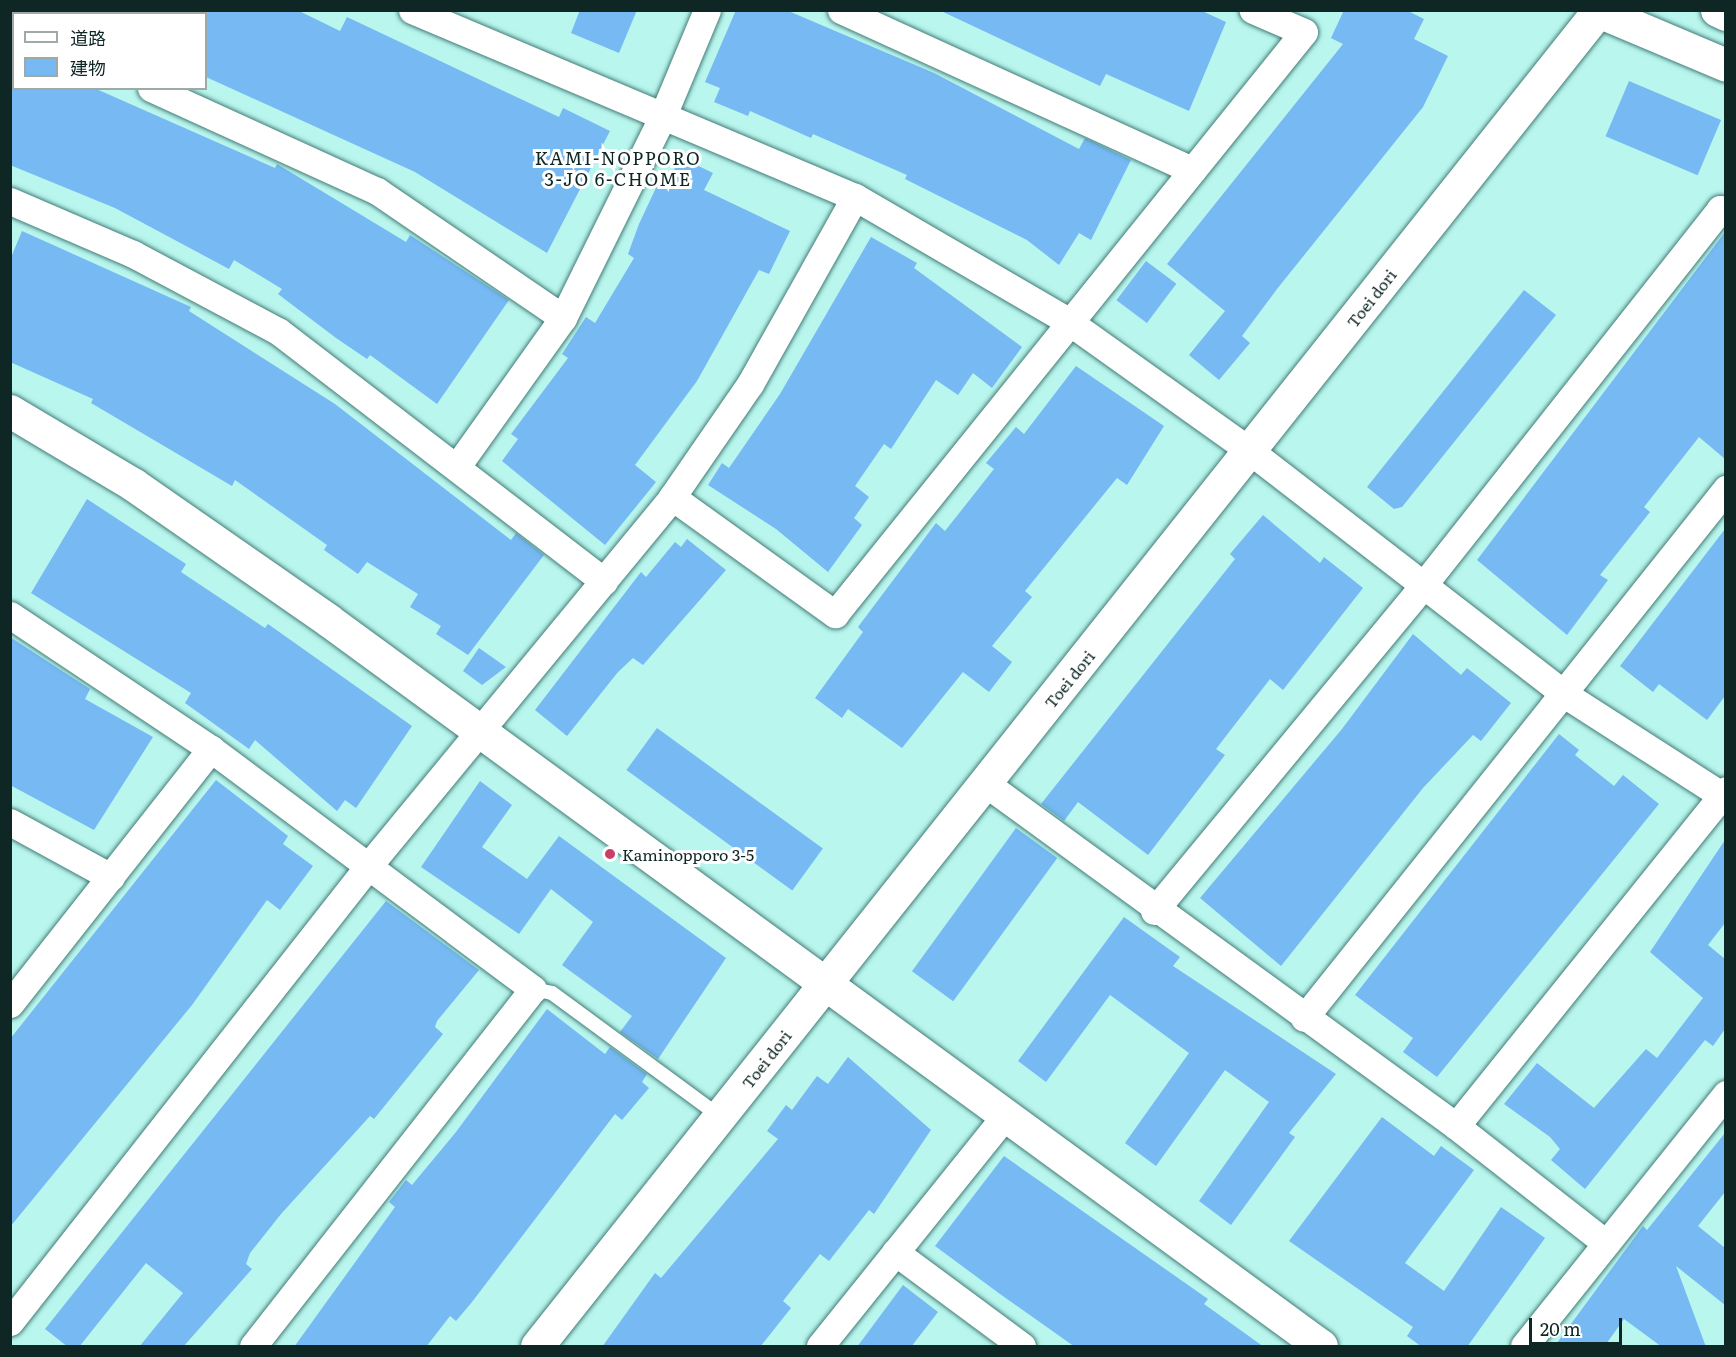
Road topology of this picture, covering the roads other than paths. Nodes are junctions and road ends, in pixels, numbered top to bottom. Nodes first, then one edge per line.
1 (412, 10) edge
2 (706, 10) edge
3 (841, 10) edge
4 (1253, 10) edge
5 (1717, 10) edge
6 (1598, 11) edge
7 (1725, 14) edge
8 (1725, 65) edge
9 (154, 90) edge
10 (662, 120) junction
11 (1192, 170) junction
12 (855, 197) junction
13 (10, 201) edge
14 (1725, 211) edge
15 (563, 318) junction
16 (1068, 321) junction
17 (10, 411) edge
18 (1250, 451) junction
19 (458, 465) junction
20 (1725, 489) edge
21 (672, 497) junction
22 (604, 581) junction
23 (1421, 588) junction
24 (10, 615) edge
25 (1564, 694) junction
26 (479, 730) junction
27 (211, 749) junction
28 (985, 783) junction
29 (1724, 795) edge
30 (10, 822) edge
31 (370, 864) junction
32 (111, 877) junction
33 (1154, 911) junction
34 (826, 982) junction
35 (533, 989) junction
36 (10, 1004) edge
37 (1304, 1018) junction
38 (1725, 1094) edge
39 (1005, 1115) junction
40 (721, 1117) junction
41 (1456, 1126) junction
42 (1606, 1243) junction
43 (895, 1252) junction
44 (10, 1322) edge
45 (253, 1347) edge
46 (537, 1347) edge
47 (820, 1347) edge
48 (1022, 1347) edge
49 (1321, 1347) edge
50 (1524, 1347) edge

1 - 10 street
2 - 10 street
3 - 11 street
4 - 11 street
5 - 7 street
6 - 8 street
6 - 18 street, Toei dori
9 - 15 street
10 - 12 street
10 - 15 street
11 - 16 street
12 - 16 street
12 - 21 street
13 - 19 street
14 - 23 street
15 - 19 street
16 - 18 street
16 - 21 street
17 - 26 street
18 - 23 street
18 - 28 street, Toei dori
19 - 22 street
20 - 25 street
21 - 22 street
22 - 26 street
23 - 25 street
23 - 33 street
24 - 27 street
25 - 29 street
25 - 37 street
26 - 31 street
26 - 34 street
27 - 31 street
27 - 32 street
28 - 33 street
28 - 34 street, Toei dori
29 - 41 street
30 - 32 street
31 - 35 street
31 - 44 street
32 - 36 street
33 - 37 street
34 - 39 street
34 - 40 street, Toei dori
35 - 40 lane
35 - 45 street
37 - 41 street
38 - 42 street
39 - 43 street
39 - 49 street
40 - 46 street, Toei dori
41 - 42 street
42 - 50 street
43 - 47 street
43 - 48 street

